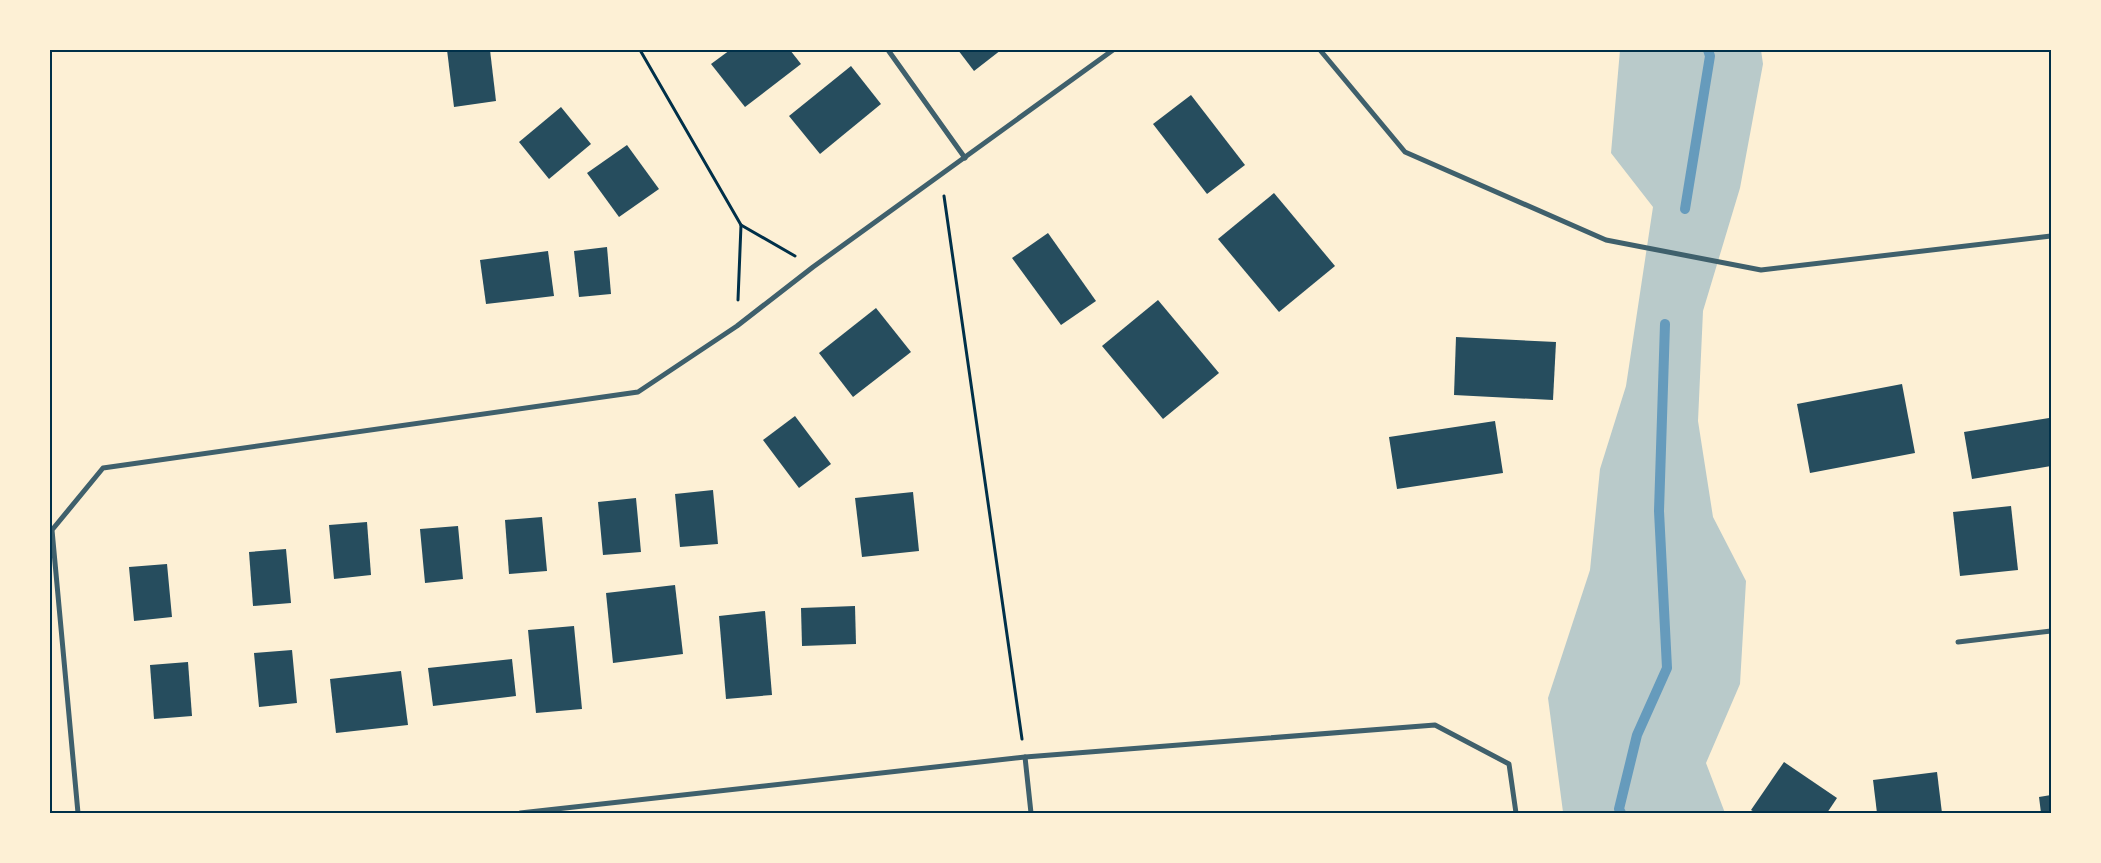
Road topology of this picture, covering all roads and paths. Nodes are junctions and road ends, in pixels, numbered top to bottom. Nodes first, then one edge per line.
1 (640, 50) edge
2 (888, 50) edge
3 (1113, 50) edge
4 (1320, 50) edge
5 (965, 158) junction
6 (941, 175) junction
7 (741, 225) junction
8 (2051, 236) edge
9 (813, 267) junction
10 (738, 326) junction
11 (2051, 631) edge
12 (1958, 642) dead end
13 (1025, 757) junction
14 (78, 813) edge
15 (520, 813) edge
16 (1031, 813) edge
17 (1516, 813) edge

1 - 7 path
2 - 5 street
3 - 5 street
4 - 8 street
5 - 6 street
6 - 9 street
6 - 13 path
7 - 9 path
7 - 10 path
9 - 10 street
10 - 14 street
11 - 12 street
13 - 15 street
13 - 16 street
13 - 17 street

